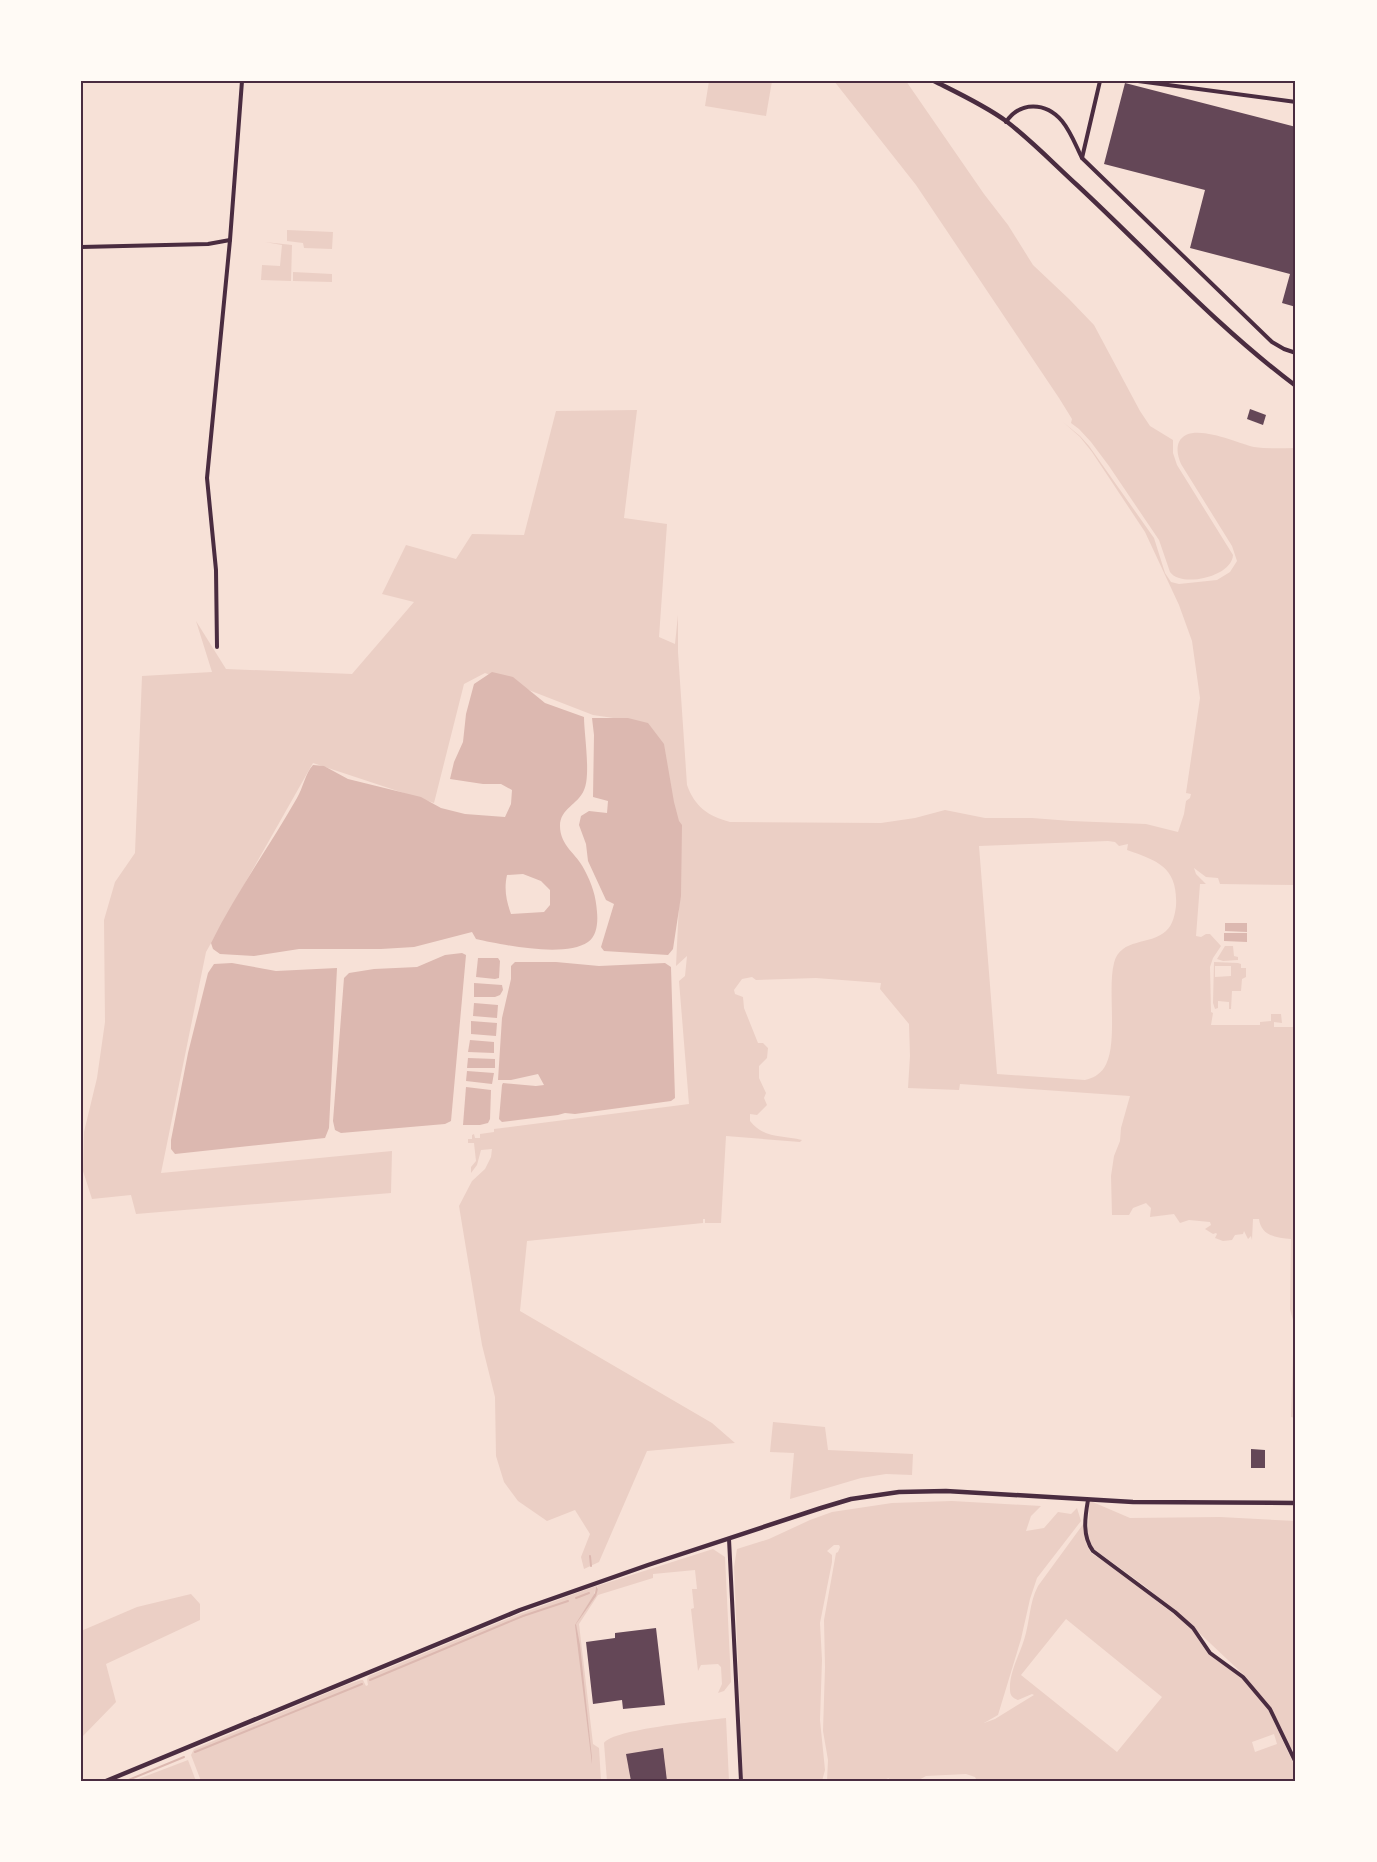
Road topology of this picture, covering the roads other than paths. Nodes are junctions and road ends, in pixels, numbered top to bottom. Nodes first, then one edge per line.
1 (242, 81) edge
2 (934, 81) edge
3 (1101, 81) edge
4 (1138, 81) edge
5 (1296, 102) edge
6 (1006, 122) junction
7 (1082, 158) junction
8 (230, 240) junction
9 (81, 247) edge
10 (1296, 353) edge
11 (1296, 386) edge
12 (217, 647) dead end
13 (1088, 1500) junction
14 (1296, 1503) edge
15 (729, 1539) junction
16 (1294, 1750) edge
17 (1296, 1762) edge
18 (106, 1781) edge
19 (741, 1781) edge

1 - 8 street
2 - 6 main road
3 - 7 street
4 - 5 street
6 - 7 street
6 - 11 main road
7 - 10 street
8 - 9 street
8 - 12 street
13 - 14 main road
13 - 15 main road
13 - 16 street
15 - 18 main road
15 - 19 street
16 - 17 street

